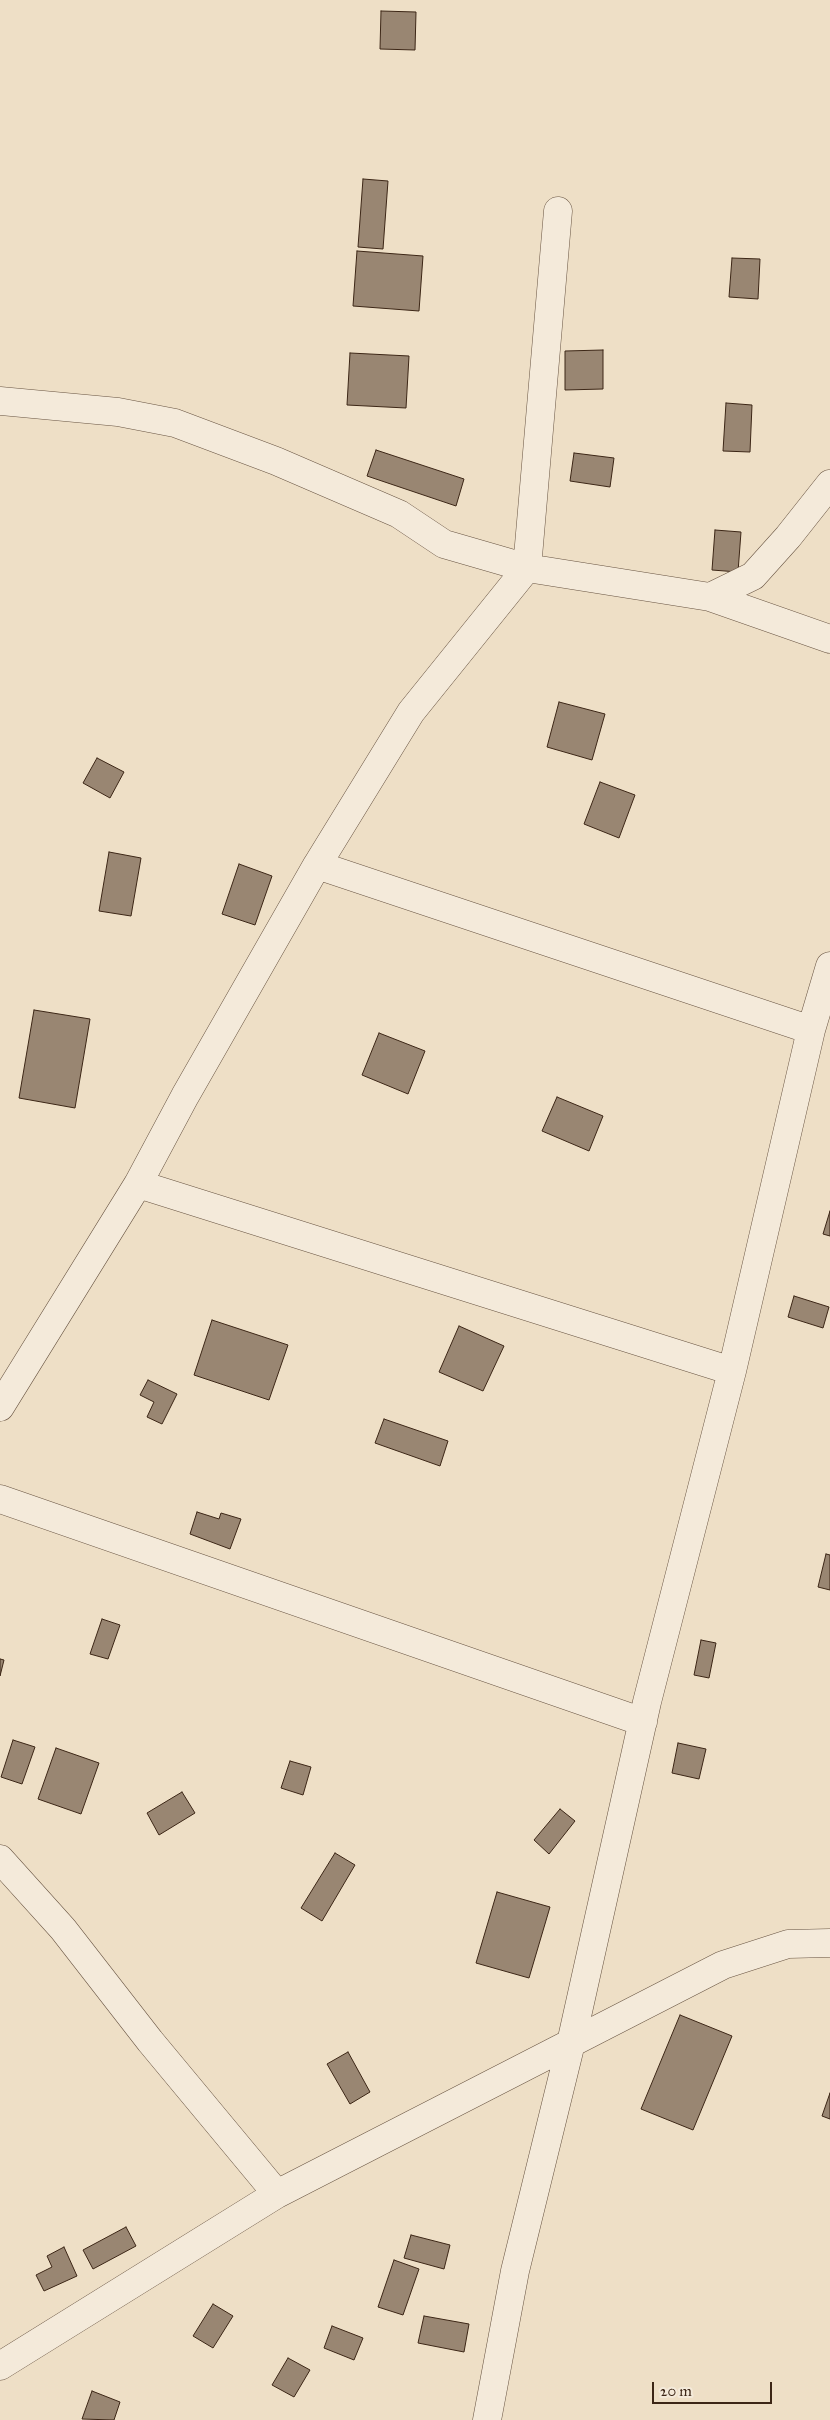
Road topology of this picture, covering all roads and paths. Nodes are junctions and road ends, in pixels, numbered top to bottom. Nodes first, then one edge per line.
1 (558, 211) dead end
2 (0, 401) edge
3 (830, 484) edge
4 (527, 568) junction
5 (710, 597) junction
6 (830, 638) edge
7 (317, 865) junction
8 (830, 966) edge
9 (811, 1030) junction
10 (138, 1184) junction
11 (732, 1371) junction
12 (0, 1407) edge
13 (0, 1499) edge
14 (644, 1722) junction
15 (0, 1859) edge
16 (830, 1943) edge
17 (571, 2043) junction
18 (277, 2194) junction
19 (0, 2366) edge
20 (487, 2420) edge

1 - 4 street
2 - 4 street
3 - 5 street
4 - 5 street
4 - 7 street
5 - 6 street
7 - 9 street
7 - 10 street
8 - 9 street
9 - 11 street
10 - 11 street
10 - 12 street
11 - 14 street
13 - 14 street
14 - 17 street
15 - 18 street
16 - 17 street
17 - 18 street
17 - 20 street
18 - 19 street

